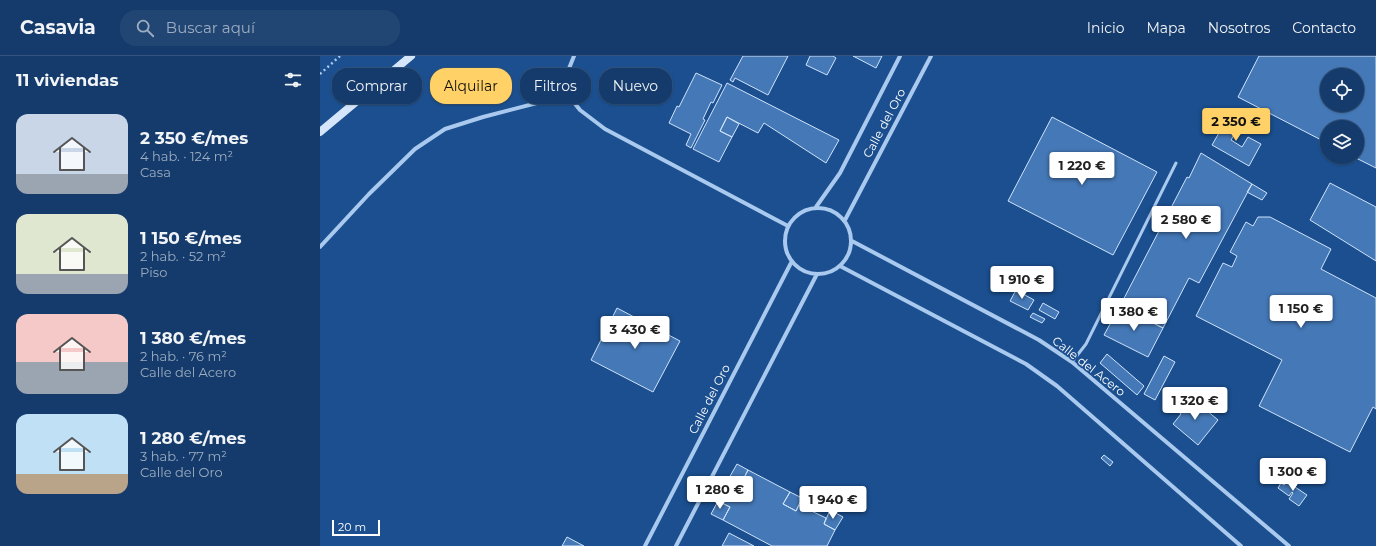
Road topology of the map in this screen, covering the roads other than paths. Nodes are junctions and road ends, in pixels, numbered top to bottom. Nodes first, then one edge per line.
1 (411, 56) edge
2 (574, 56) edge
3 (900, 56) edge
4 (931, 56) edge
5 (569, 68) edge
6 (533, 104) edge
7 (575, 104) edge
8 (320, 132) edge
9 (1176, 163) dead end
10 (816, 207) junction
11 (845, 220) junction
12 (788, 226) junction
13 (852, 241) junction
14 (320, 247) edge
15 (792, 261) junction
16 (840, 266) junction
17 (817, 274) junction
18 (1072, 362) junction
19 (645, 546) edge
20 (676, 546) edge
21 (1240, 546) edge
22 (1288, 546) edge

1 - 8 main road
2 - 5 street
3 - 10 street, Calle del Oro
4 - 11 street, Calle del Oro
6 - 14 street
7 - 12 street
9 - 18 lane
10 - 11 street
10 - 12 street
11 - 13 street
12 - 15 street
13 - 16 street
13 - 18 street, Calle del Acero
15 - 17 street
15 - 19 street, Calle del Oro
16 - 17 street
16 - 21 street
17 - 20 street
18 - 22 street, Calle del Acero

